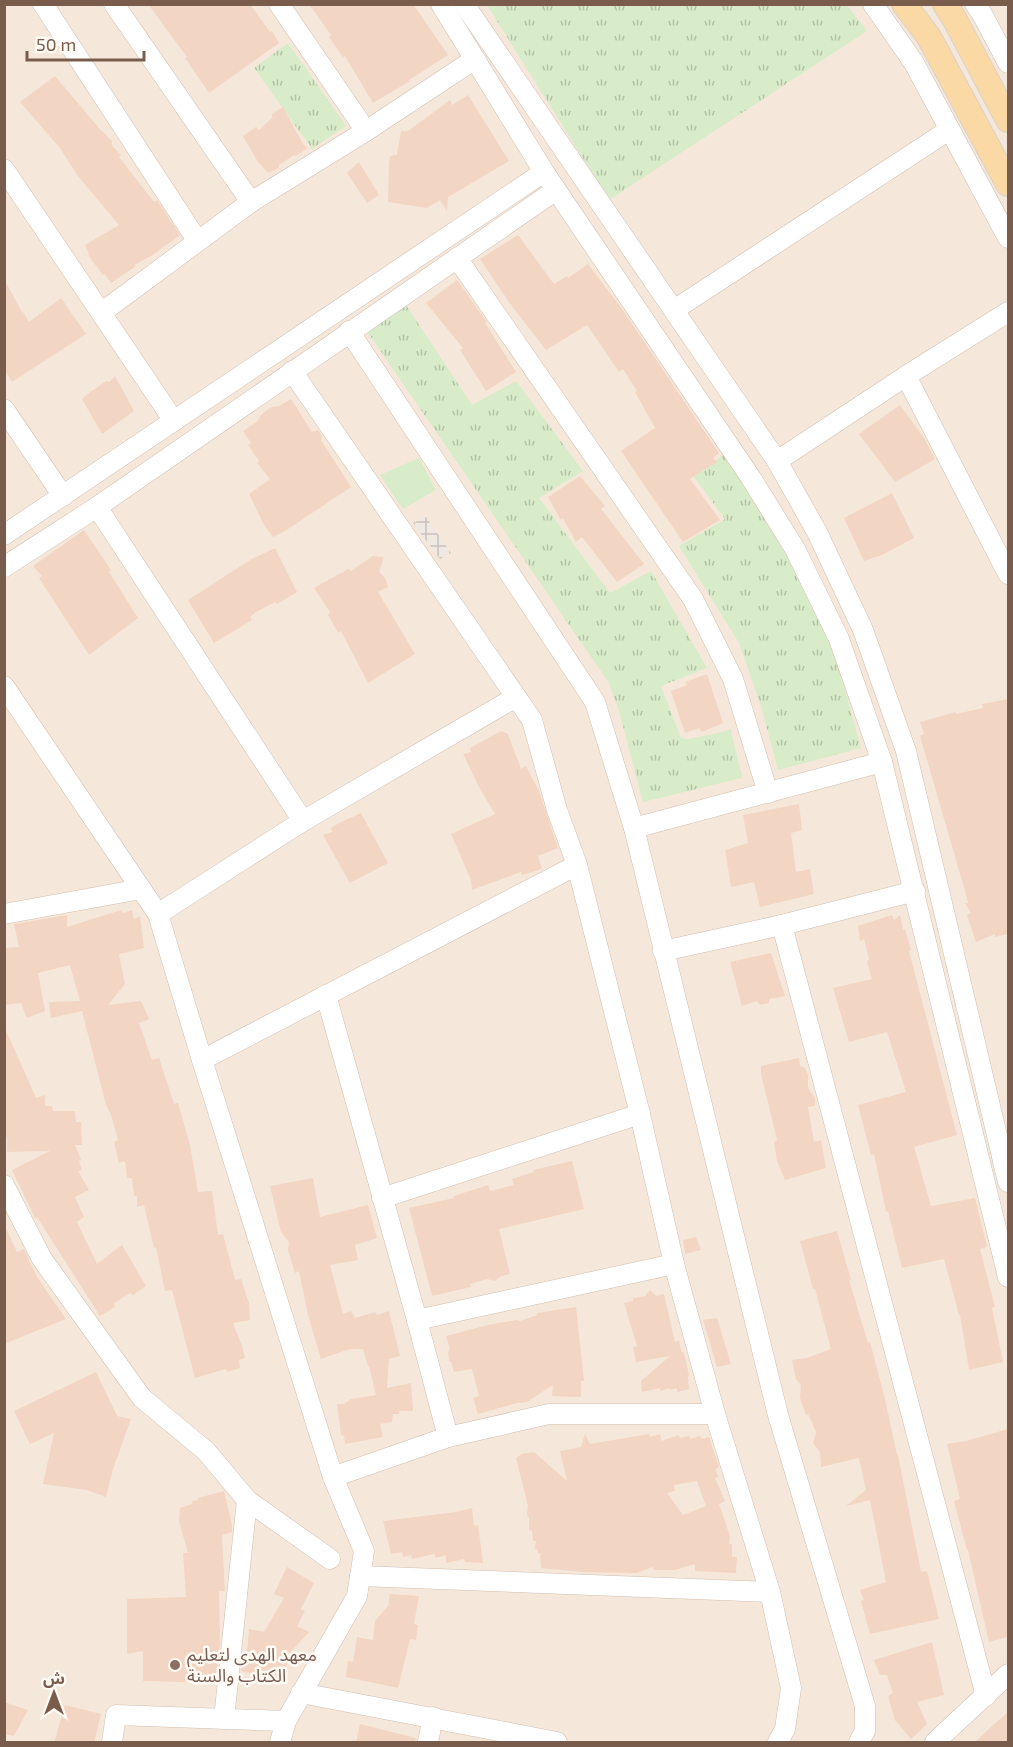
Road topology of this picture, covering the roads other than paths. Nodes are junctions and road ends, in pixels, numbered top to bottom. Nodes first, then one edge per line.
1 (43, 4) edge
2 (114, 4) edge
3 (279, 4) edge
4 (441, 4) edge
5 (464, 4) edge
6 (873, 4) edge
7 (904, 4) edge
8 (945, 4) edge
9 (975, 4) edge
10 (475, 59) junction
11 (1008, 63) edge
12 (1008, 120) edge
13 (949, 130) junction
14 (366, 131) junction
15 (4, 168) edge
16 (544, 172) junction
17 (1008, 184) edge
18 (556, 190) junction
19 (251, 202) junction
20 (1008, 238) edge
21 (197, 240) junction
22 (458, 258) junction
23 (674, 310) junction
24 (1008, 312) edge
25 (101, 313) junction
26 (349, 331) junction
27 (292, 370) junction
28 (906, 376) junction
29 (4, 409) edge
30 (174, 421) junction
31 (777, 462) junction
32 (63, 496) junction
33 (97, 507) junction
34 (4, 535) edge
35 (4, 567) edge
36 (1008, 574) edge
37 (4, 686) edge
38 (516, 697) junction
39 (882, 762) junction
40 (768, 793) junction
41 (303, 821) junction
42 (634, 828) junction
43 (577, 865) junction
44 (141, 889) junction
45 (915, 891) junction
46 (4, 914) edge
47 (158, 914) junction
48 (782, 925) junction
49 (663, 951) junction
50 (326, 995) junction
51 (202, 1060) junction
52 (640, 1114) junction
53 (1008, 1182) edge
54 (4, 1185) edge
55 (382, 1198) junction
56 (674, 1264) junction
57 (1008, 1277) edge
58 (417, 1320) junction
59 (715, 1414) junction
60 (448, 1437) junction
61 (333, 1478) junction
62 (248, 1500) junction
63 (330, 1559) dead end
64 (360, 1576) junction
65 (770, 1592) junction
66 (1008, 1674) edge
67 (301, 1693) junction
68 (986, 1696) junction
69 (433, 1718) junction
70 (224, 1719) junction
71 (286, 1721) junction
72 (112, 1743) edge
73 (280, 1743) edge
74 (428, 1743) edge
75 (557, 1743) edge
76 (778, 1743) edge
77 (859, 1743) edge
78 (935, 1743) edge

1 - 21 street
2 - 19 street
3 - 14 street
4 - 10 street
5 - 23 street
6 - 13 street
7 - 17 main road
8 - 12 main road
9 - 11 street
10 - 14 street
10 - 16 street
13 - 20 street
13 - 23 street
14 - 19 street
15 - 25 street
16 - 18 street
16 - 30 street
18 - 22 street
18 - 39 street
19 - 21 street
21 - 25 street
22 - 26 street
22 - 40 street
23 - 31 street
24 - 28 street
25 - 30 street
26 - 27 street
26 - 42 street
27 - 33 street
27 - 38 street
28 - 31 street
28 - 36 street
29 - 32 street
30 - 32 street
31 - 53 street
32 - 34 street
33 - 35 street
33 - 41 street
37 - 44 street
38 - 41 street
38 - 43 street
39 - 40 street
39 - 45 street
40 - 42 street
41 - 47 street
42 - 49 street
43 - 50 street
43 - 52 street
44 - 46 street
44 - 47 street
45 - 48 street
45 - 57 street
47 - 51 street
48 - 49 street
48 - 68 street
49 - 77 street
50 - 51 street
50 - 55 street
51 - 61 street
52 - 55 street
52 - 56 street
54 - 62 street
55 - 58 street
56 - 58 street
56 - 59 street
58 - 60 street
59 - 60 street
59 - 65 street
60 - 61 street
61 - 64 street
62 - 63 street
62 - 70 street
64 - 65 street
64 - 67 street
65 - 76 street
66 - 68 street
67 - 69 street
67 - 71 street
68 - 78 street
69 - 74 street
69 - 75 street
70 - 71 street
70 - 72 street
71 - 73 street

